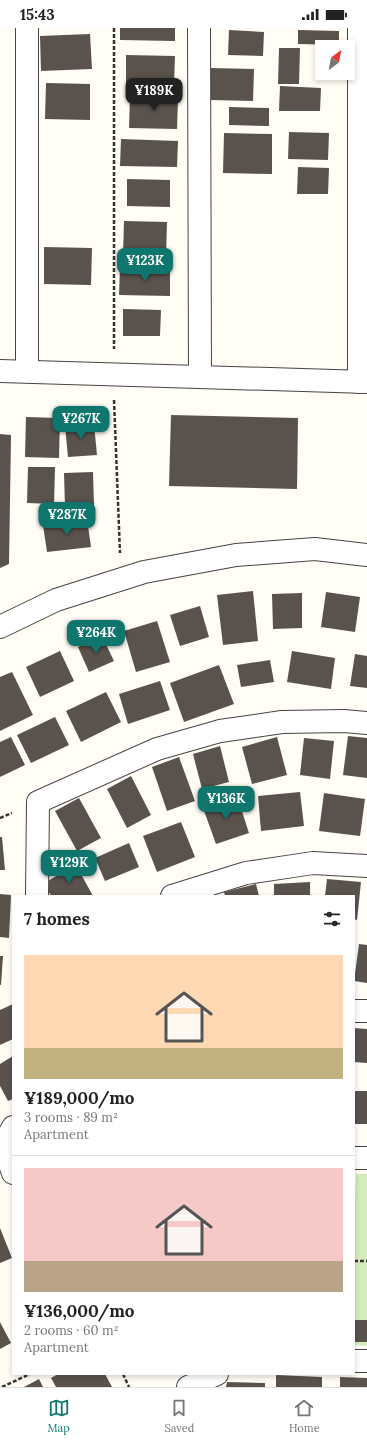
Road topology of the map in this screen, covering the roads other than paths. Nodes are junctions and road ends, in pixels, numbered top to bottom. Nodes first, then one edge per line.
1 (27, 28) edge
2 (199, 28) edge
3 (359, 28) edge
4 (0, 370) edge
5 (27, 371) junction
6 (200, 377) junction
7 (363, 382) edge
8 (367, 554) edge
9 (0, 627) edge
10 (367, 723) edge
11 (367, 866) edge
12 (37, 895) edge
13 (175, 895) edge
14 (355, 1011) edge
15 (367, 1011) edge
16 (12, 1129) edge
17 (355, 1158) edge
18 (367, 1158) edge
19 (12, 1170) edge
20 (355, 1361) edge
21 (367, 1361) edge
22 (215, 1375) edge
23 (188, 1387) edge

1 - 5 street
2 - 6 street
3 - 7 street
4 - 5 street
5 - 6 street
6 - 7 street
8 - 9 street
10 - 12 street
11 - 13 street
14 - 15 street
16 - 19 street
17 - 18 street
20 - 21 street
22 - 23 street

